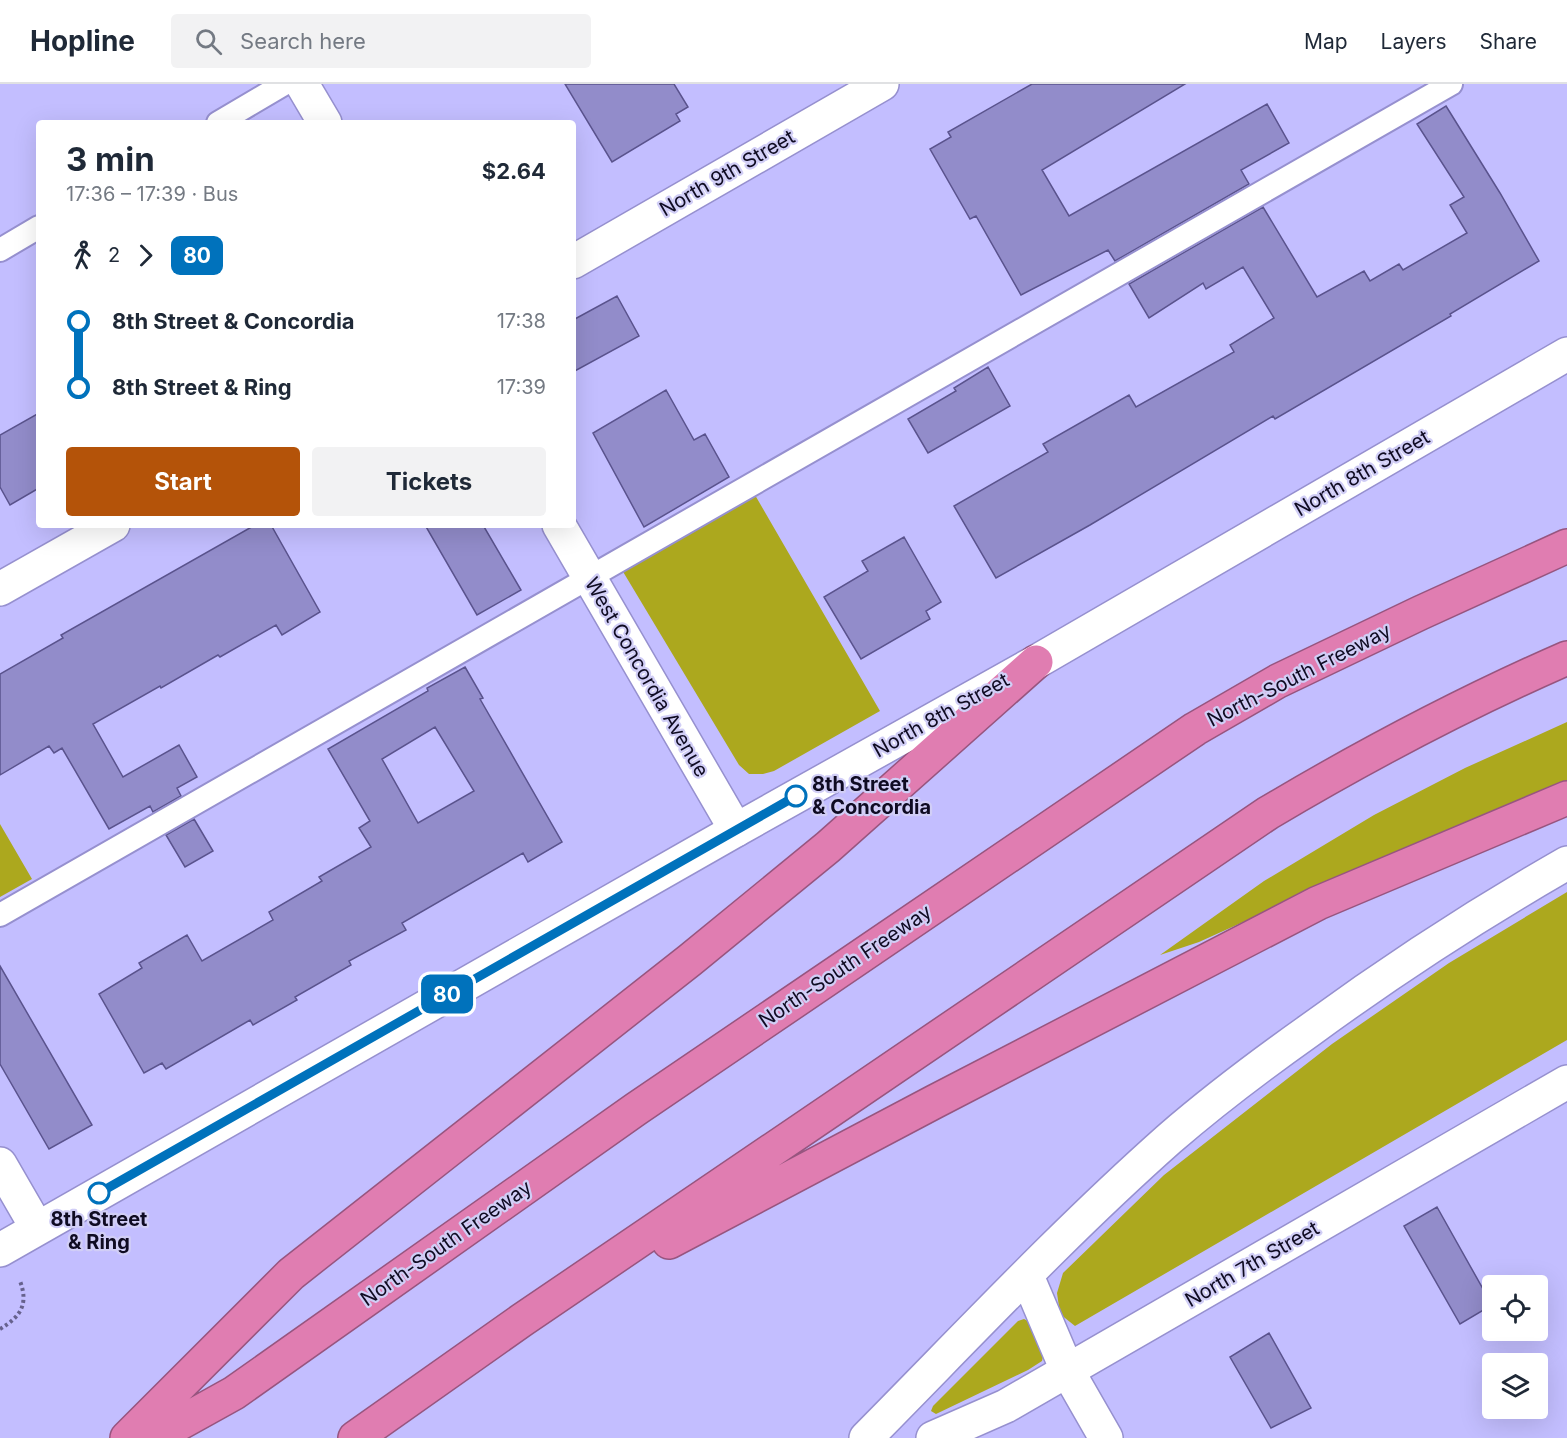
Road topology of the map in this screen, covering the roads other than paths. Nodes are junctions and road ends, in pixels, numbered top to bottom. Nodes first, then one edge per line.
1 (284, 84) edge
2 (302, 84) edge
3 (882, 84) edge
4 (1451, 84) edge
5 (223, 120) edge
6 (323, 120) edge
7 (36, 229) edge
8 (0, 249) edge
9 (576, 260) edge
10 (1567, 354) edge
11 (108, 528) edge
12 (561, 528) edge
13 (1567, 546) edge
14 (590, 579) junction
15 (0, 589) edge
16 (1567, 658) edge
17 (1036, 662) junction
18 (1567, 798) edge
19 (736, 830) junction
20 (1567, 863) edge
21 (0, 915) edge
22 (1567, 1082) edge
23 (0, 1164) edge
24 (37, 1228) junction
25 (9, 1262) edge
26 (1027, 1276) junction
27 (522, 1320) junction
28 (1067, 1370) junction
29 (127, 1438) edge
30 (153, 1438) edge
31 (355, 1438) edge
32 (866, 1438) edge
33 (933, 1438) edge
34 (1106, 1438) edge

1 - 5 lane
2 - 6 street
3 - 9 street, North 9th Street
4 - 14 lane
7 - 8 lane
10 - 17 street, North 8th Street
11 - 15 street
12 - 14 street, West Concordia Avenue
13 - 30 highway, North-South Freeway
14 - 19 street, West Concordia Avenue
14 - 21 lane
16 - 27 highway
17 - 19 street, North 8th Street
17 - 29 highway
18 - 27 highway
19 - 24 street, North 8th Street
20 - 26 street
22 - 28 street, North 7th Street
23 - 24 street
24 - 25 street, North 8th Street
26 - 28 street
26 - 32 street
27 - 31 highway
28 - 33 street, North 7th Street
28 - 34 street

